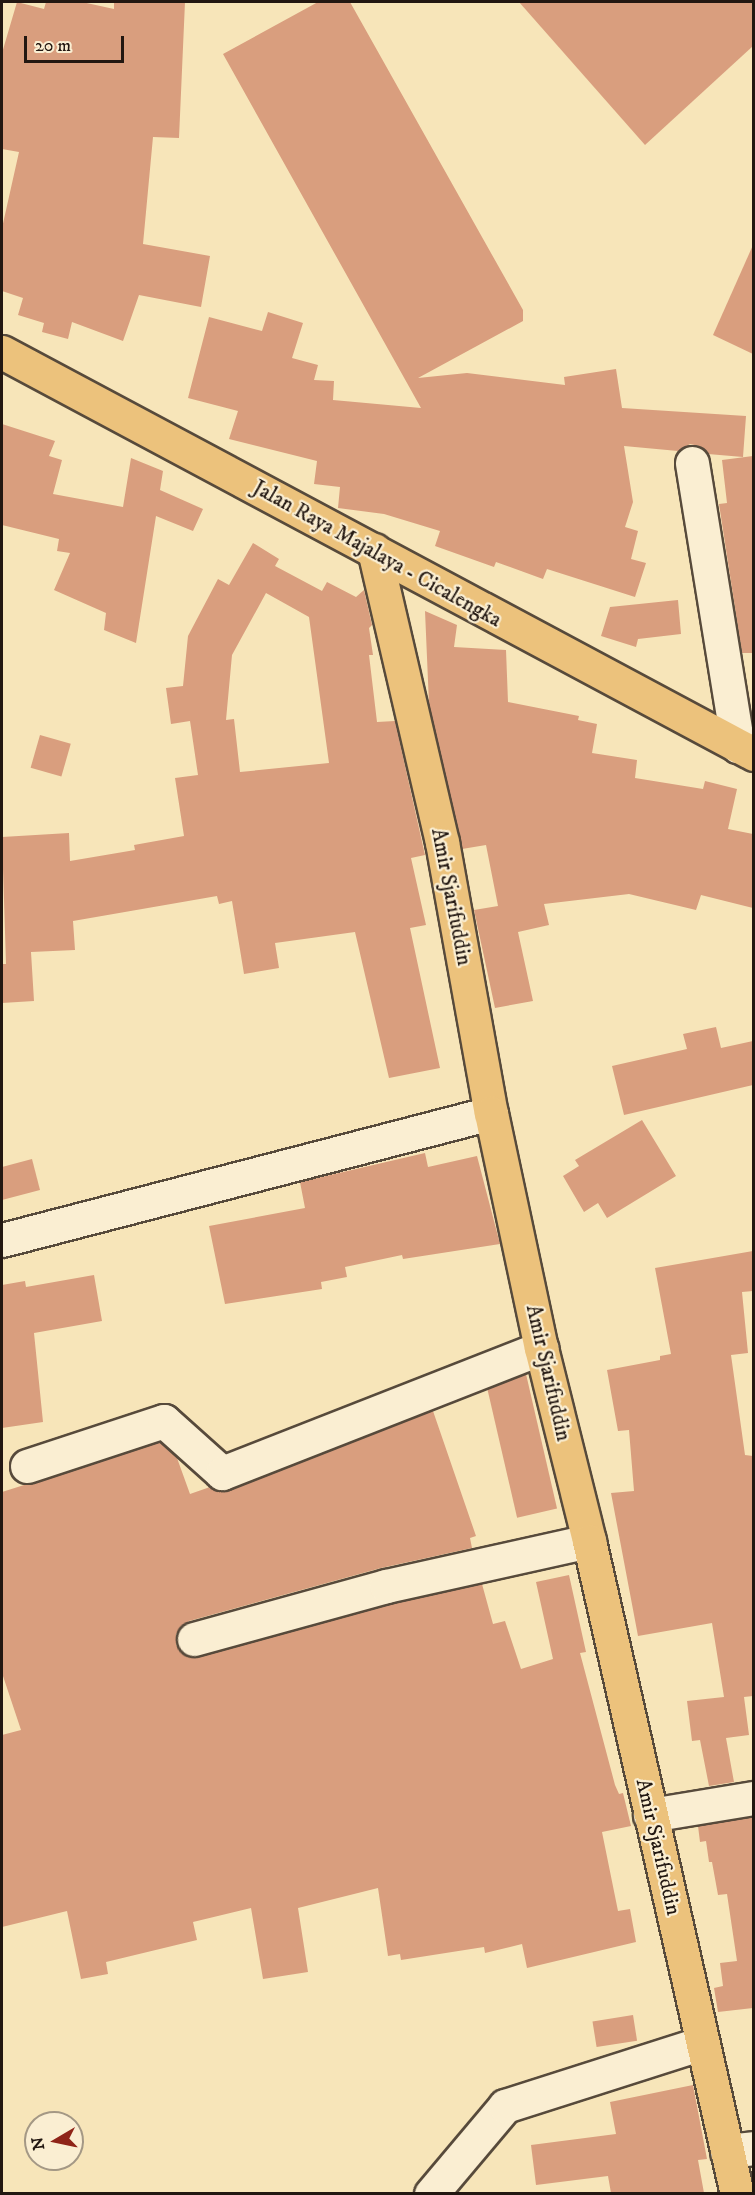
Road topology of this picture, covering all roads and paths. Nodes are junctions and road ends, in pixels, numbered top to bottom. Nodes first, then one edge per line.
1 (2, 352) edge
2 (692, 463) dead end
3 (374, 550) junction
4 (746, 750) edge
5 (492, 1113) junction
6 (2, 1240) edge
7 (541, 1348) junction
8 (27, 1466) dead end
9 (589, 1541) junction
10 (194, 1639) dead end
11 (753, 1798) edge
12 (650, 1815) junction
13 (702, 2043) junction
14 (740, 2150) edge
15 (431, 2193) edge
16 (737, 2193) edge

1 - 3 main road, Jalan Raya Majalaya - Cicalengka
2 - 4 street
3 - 4 main road, Jalan Raya Majalaya - Cicalengka
3 - 5 main road, Amir Sjarifuddin
5 - 6 street
5 - 7 main road, Amir Sjarifuddin
7 - 8 street
7 - 9 main road, Amir Sjarifuddin
9 - 10 street
9 - 12 main road, Amir Sjarifuddin
11 - 12 street
12 - 13 main road, Amir Sjarifuddin
13 - 14 main road, Amir Sjarifuddin
13 - 15 street
14 - 16 main road, Amir Sjarifuddin

